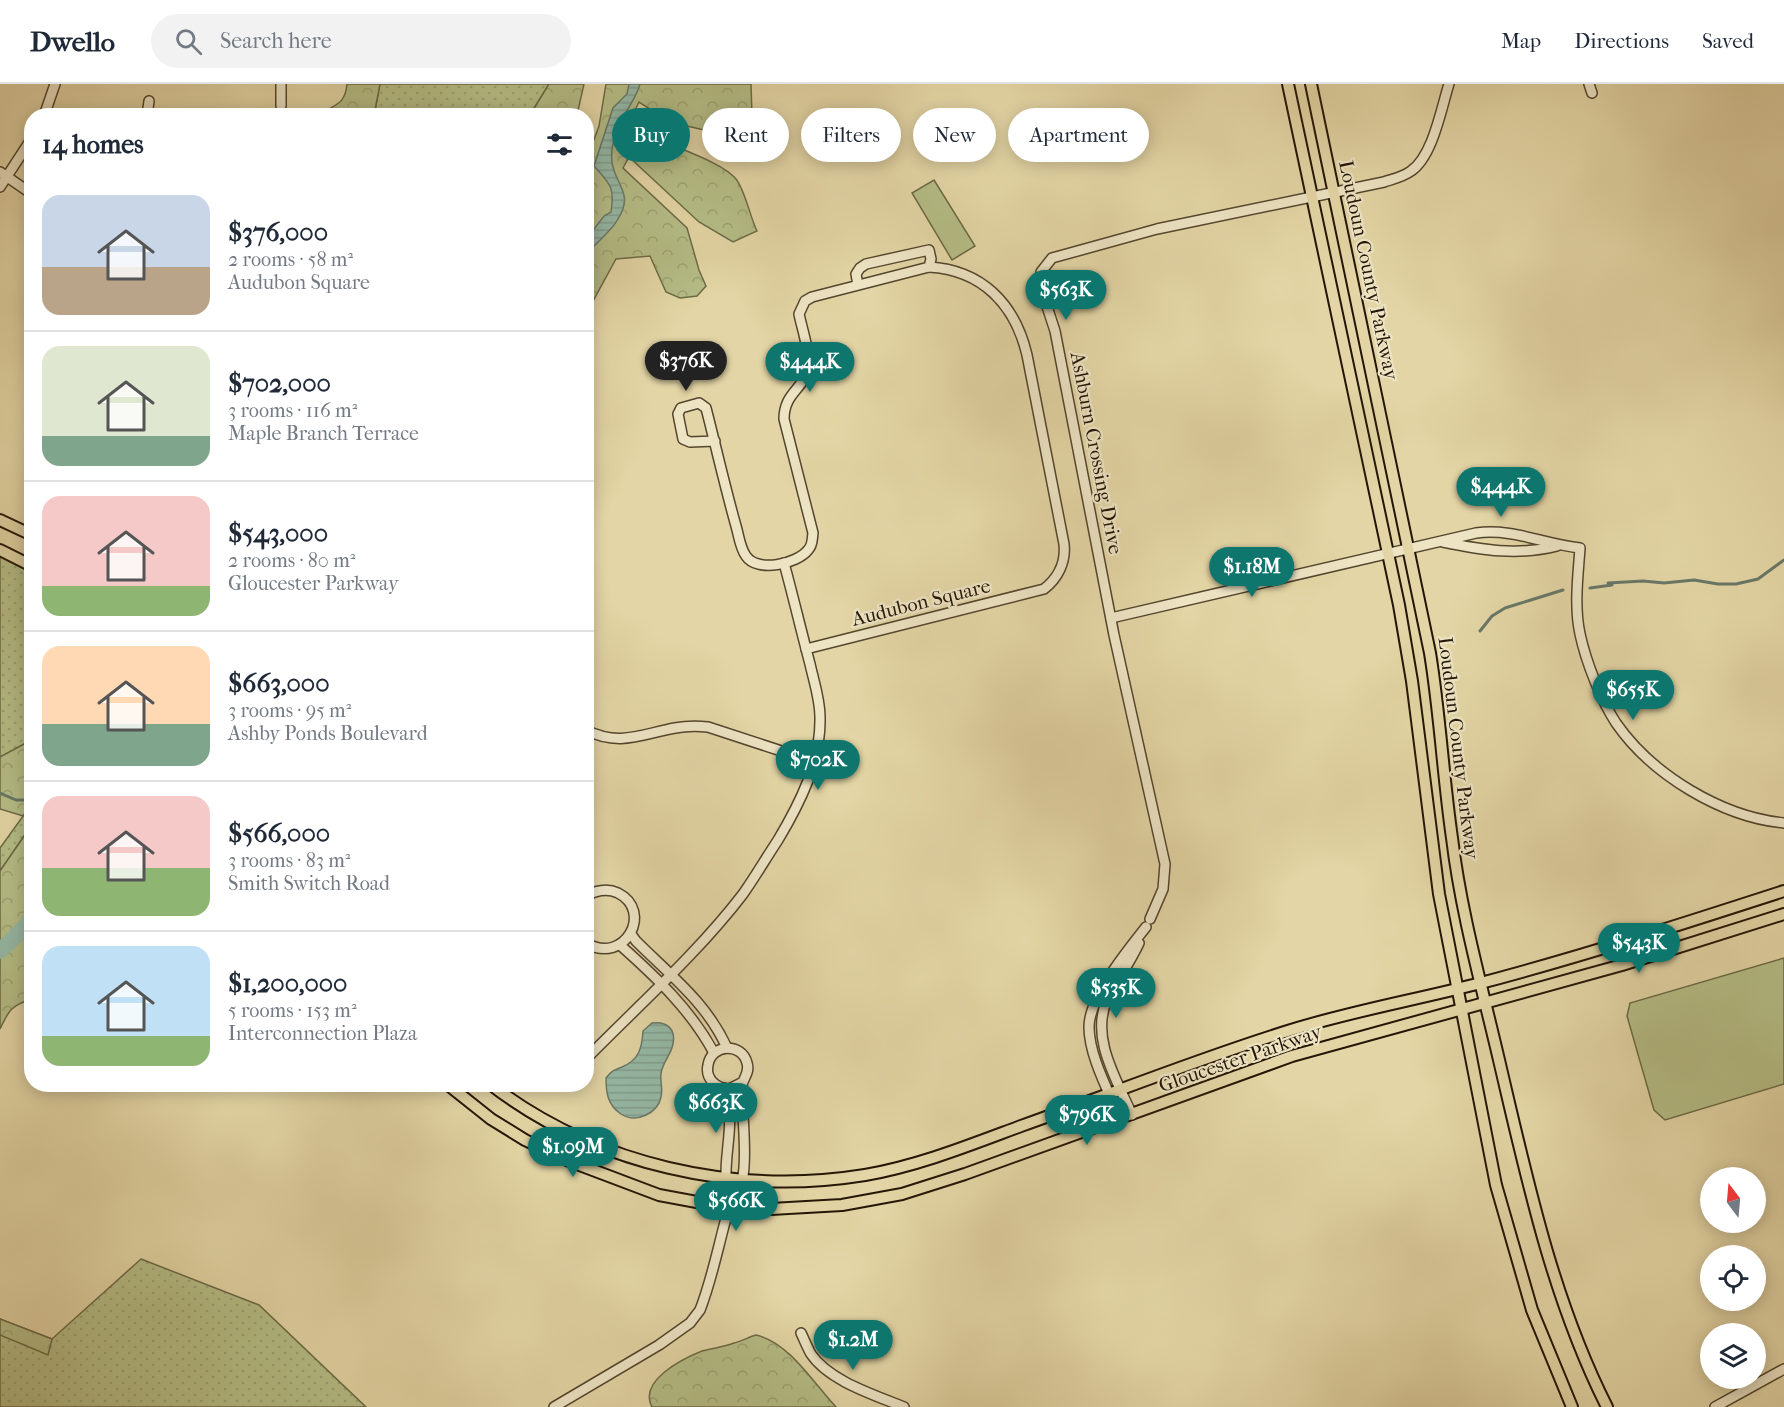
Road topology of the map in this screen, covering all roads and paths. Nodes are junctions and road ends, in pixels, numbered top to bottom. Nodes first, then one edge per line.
1 (55, 84) edge
2 (281, 84) edge
3 (1288, 84) edge
4 (1311, 84) edge
5 (1449, 84) edge
6 (149, 101) dead end
7 (281, 106) dead end
8 (47, 108) edge
9 (148, 108) edge
10 (24, 148) edge
11 (4, 174) edge
12 (0, 187) edge
13 (24, 188) edge
14 (1334, 192) junction
15 (1313, 196) junction
16 (929, 267) junction
17 (858, 285) junction
18 (715, 441) junction
19 (0, 520) edge
20 (24, 531) edge
21 (1441, 542) junction
22 (1559, 546) junction
23 (1408, 548) junction
24 (0, 550) edge
25 (1387, 553) junction
26 (24, 562) edge
27 (784, 563) junction
28 (1111, 618) junction
29 (806, 649) junction
30 (594, 732) edge
31 (815, 762) junction
32 (1784, 824) edge
33 (1784, 891) edge
34 (594, 893) edge
35 (1784, 914) edge
36 (1150, 919) dead end
37 (631, 934) junction
38 (620, 945) junction
39 (594, 946) edge
40 (671, 974) junction
41 (1481, 983) junction
42 (661, 984) junction
43 (1458, 988) junction
44 (1485, 1003) junction
45 (1462, 1009) junction
46 (727, 1048) junction
47 (594, 1051) edge
48 (714, 1053) junction
49 (743, 1082) junction
50 (724, 1088) junction
51 (1121, 1090) junction
52 (457, 1092) edge
53 (502, 1092) edge
54 (1109, 1094) junction
55 (1132, 1115) junction
56 (1120, 1119) junction
57 (726, 1178) junction
58 (743, 1179) junction
59 (729, 1208) junction
60 (801, 1333) dead end
61 (1784, 1369) edge
62 (554, 1407) edge
63 (904, 1407) edge
64 (1572, 1407) edge
65 (1607, 1407) edge
66 (1715, 1407) edge

1 - 8 street
2 - 7 street
3 - 15 main road, Loudoun County Parkway
4 - 14 main road, Loudoun County Parkway
5 - 14 street, Ashburn Crossing Drive
6 - 9 street
10 - 11 street
11 - 12 street
11 - 13 street
14 - 15 street, Ashburn Crossing Drive
14 - 23 main road, Loudoun County Parkway
15 - 25 main road, Loudoun County Parkway
15 - 28 street, Ashburn Crossing Drive
16 - 17 street
16 - 17 street
16 - 29 street, Audubon Square
17 - 27 street
18 - 18 street
18 - 27 street
19 - 20 main road
21 - 22 street
21 - 22 street
21 - 23 street
22 - 32 street
23 - 25 street
23 - 41 main road, Loudoun County Parkway
24 - 26 main road
25 - 28 street
25 - 43 main road, Loudoun County Parkway
27 - 29 street
28 - 36 street, Ashburn Crossing Drive
29 - 31 street
30 - 31 street
31 - 40 street
33 - 41 main road, Gloucester Parkway
34 - 37 street
35 - 44 main road, Gloucester Parkway
37 - 38 street
37 - 40 street
38 - 39 street
38 - 42 street
40 - 42 street
40 - 46 street
41 - 43 main road, Gloucester Parkway
41 - 44 main road, Loudoun County Parkway
42 - 47 street
42 - 48 street
43 - 45 main road, Loudoun County Parkway
43 - 51 main road, Gloucester Parkway
44 - 45 main road, Gloucester Parkway
44 - 65 main road, Loudoun County Parkway
45 - 55 main road, Gloucester Parkway
45 - 64 main road, Loudoun County Parkway
46 - 48 street
46 - 49 street
48 - 50 street
49 - 50 street
49 - 58 street
50 - 57 street
51 - 54 main road, Gloucester Parkway
51 - 54 street
51 - 55 street
52 - 59 main road, Gloucester Parkway
53 - 57 main road, Gloucester Parkway
54 - 56 street
54 - 58 main road, Gloucester Parkway
55 - 56 main road, Gloucester Parkway
56 - 59 main road, Gloucester Parkway
57 - 58 main road, Gloucester Parkway
57 - 59 street
58 - 59 street
59 - 62 street
60 - 63 street
61 - 66 street

